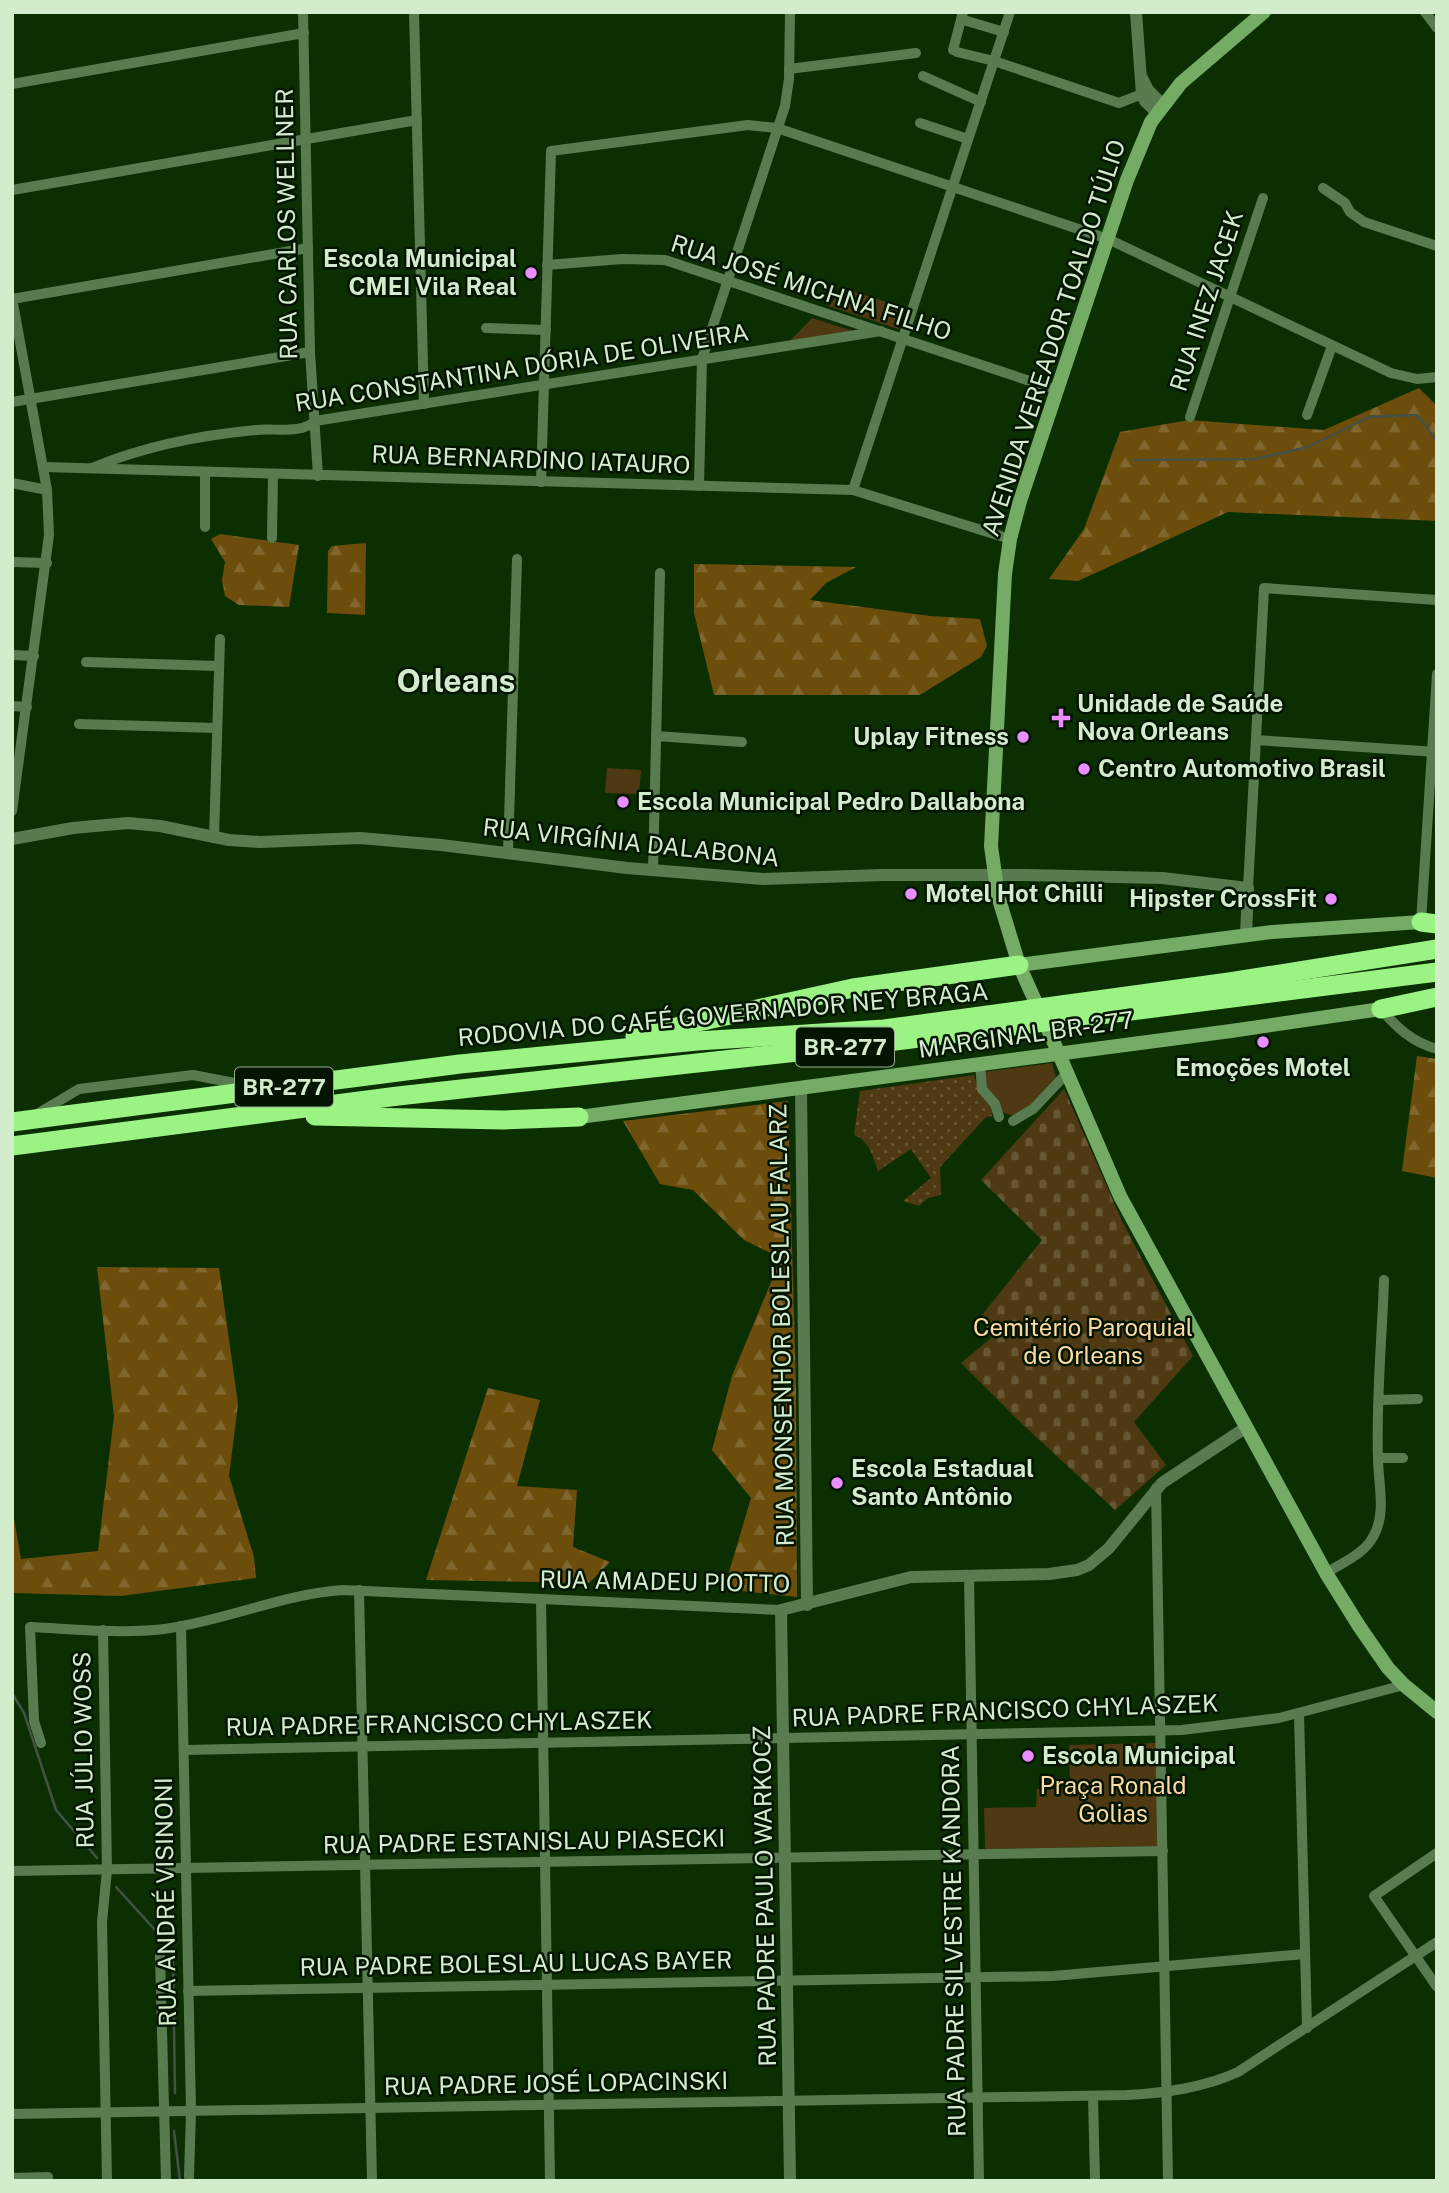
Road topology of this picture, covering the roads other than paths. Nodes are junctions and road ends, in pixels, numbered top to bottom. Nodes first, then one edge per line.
1 (303, 12) edge
2 (414, 12) edge
3 (789, 12) edge
4 (1010, 12) edge
5 (1136, 12) edge
6 (1264, 12) edge
7 (1425, 12) edge
8 (965, 17) edge
9 (1437, 28) edge
10 (1003, 32) junction
11 (303, 33) junction
12 (916, 53) dead end
13 (994, 61) junction
14 (789, 69) junction
15 (1141, 75) junction
16 (923, 76) dead end
17 (12, 84) edge
18 (1142, 94) junction
19 (981, 102) junction
20 (1160, 109) junction
21 (417, 120) junction
22 (920, 123) dead end
23 (777, 128) junction
24 (306, 139) junction
25 (968, 139) junction
26 (953, 187) junction
27 (1323, 188) dead end
28 (12, 190) edge
29 (1263, 198) dead end
30 (1108, 239) junction
31 (1437, 246) edge
32 (308, 248) junction
33 (548, 265) junction
34 (728, 280) junction
35 (1230, 296) junction
36 (12, 298) edge
37 (486, 328) dead end
38 (546, 330) junction
39 (881, 331) junction
40 (903, 338) junction
41 (1332, 346) junction
42 (310, 352) junction
43 (702, 359) junction
44 (1435, 378) edge
45 (544, 384) junction
46 (1057, 390) junction
47 (30, 399) junction
48 (12, 402) edge
49 (424, 404) junction
50 (1307, 415) dead end
51 (1190, 417) dead end
52 (315, 421) junction
53 (43, 467) junction
54 (90, 469) junction
55 (205, 473) junction
56 (273, 475) junction
57 (318, 476) junction
58 (541, 482) junction
59 (12, 483) edge
60 (699, 486) junction
61 (47, 490) junction
62 (853, 490) junction
63 (205, 527) dead end
64 (272, 538) dead end
65 (1010, 539) junction
66 (517, 559) dead end
67 (12, 562) edge
68 (47, 564) junction
69 (660, 573) dead end
70 (1437, 600) edge
71 (220, 639) dead end
72 (12, 655) edge
73 (34, 656) junction
74 (86, 662) dead end
75 (219, 666) junction
76 (1437, 674) edge
77 (12, 706) edge
78 (27, 707) junction
79 (79, 724) dead end
80 (217, 728) junction
81 (656, 736) junction
82 (1256, 740) junction
83 (742, 742) dead end
84 (1434, 751) edge
85 (16, 756) edge
86 (12, 811) edge
87 (214, 838) junction
88 (12, 839) edge
89 (508, 853) junction
90 (653, 870) junction
91 (994, 874) junction
92 (1248, 888) junction
93 (1431, 922) edge
94 (1246, 935) junction
95 (1437, 949) edge
96 (1021, 970) junction
97 (1437, 972) edge
98 (1437, 997) edge
99 (1437, 1006) edge
100 (1381, 1009) junction
101 (1057, 1048) junction
102 (1437, 1049) edge
103 (555, 1054) junction
104 (980, 1064) junction
105 (1068, 1072) junction
106 (801, 1087) junction
107 (251, 1114) junction
108 (579, 1117) joint
109 (999, 1117) dead end
110 (20, 1121) edge
111 (1013, 1121) dead end
112 (12, 1148) edge
113 (1384, 1280) dead end
114 (1418, 1398) dead end
115 (1379, 1400) junction
116 (1245, 1428) junction
117 (1378, 1458) junction
118 (1403, 1458) dead end
119 (1156, 1488) junction
120 (1326, 1573) junction
121 (969, 1575) junction
122 (359, 1590) junction
123 (541, 1600) junction
124 (807, 1605) junction
125 (781, 1610) junction
126 (181, 1626) junction
127 (103, 1630) junction
128 (1404, 1685) junction
129 (1437, 1712) edge
130 (1299, 1713) junction
131 (1161, 1731) junction
132 (972, 1735) junction
133 (783, 1738) junction
134 (41, 1743) dead end
135 (543, 1743) junction
136 (362, 1746) junction
137 (184, 1750) junction
138 (1163, 1851) junction
139 (1437, 1853) edge
140 (974, 1855) junction
141 (785, 1858) junction
142 (545, 1862) junction
143 (365, 1865) junction
144 (186, 1868) junction
145 (107, 1870) junction
146 (12, 1871) edge
147 (1437, 1942) edge
148 (1305, 1954) junction
149 (160, 1956) dead end
150 (1415, 1956) junction
151 (1165, 1967) junction
152 (976, 1977) junction
153 (787, 1980) junction
154 (547, 1984) junction
155 (1437, 1987) edge
156 (368, 1988) junction
157 (188, 1991) junction
158 (1307, 2028) junction
159 (1168, 2092) junction
160 (1093, 2096) junction
161 (978, 2098) junction
162 (789, 2101) junction
163 (548, 2105) junction
164 (371, 2108) junction
165 (164, 2111) junction
166 (191, 2111) junction
167 (106, 2112) junction
168 (12, 2114) edge
169 (48, 2177) dead end
170 (189, 2177) dead end
171 (12, 2178) edge
172 (107, 2181) edge
173 (166, 2181) edge
174 (372, 2181) edge
175 (550, 2181) edge
176 (790, 2181) edge
177 (979, 2181) edge
178 (1096, 2181) edge
179 (1168, 2181) edge

1 - 11 street, RUA CARLOS WELLNER
2 - 21 street
3 - 14 street
4 - 10 street
5 - 15 street
6 - 20 main road, AVENIDA VEREADOR TOALDO TÚLIO
7 - 9 street
8 - 10 street
8 - 13 street
10 - 13 street
11 - 17 street
11 - 24 street, RUA CARLOS WELLNER
12 - 14 street
13 - 18 street
13 - 19 street
14 - 23 street
15 - 18 street
15 - 20 street
16 - 19 street
18 - 20 street
19 - 25 street
20 - 30 main road, AVENIDA VEREADOR TOALDO TÚLIO
21 - 24 street
21 - 49 street
22 - 25 street
23 - 26 street
23 - 33 street
23 - 34 street
24 - 28 street
24 - 32 street, RUA CARLOS WELLNER
25 - 26 street
26 - 30 street
26 - 40 street
27 - 31 street
29 - 35 street, RUA INEZ JACEK
30 - 35 street
30 - 46 main road, AVENIDA VEREADOR TOALDO TÚLIO
32 - 36 street
32 - 42 street, RUA CARLOS WELLNER
33 - 34 street, RUA JOSÉ MICHNA FILHO
33 - 38 street
34 - 39 street, RUA JOSÉ MICHNA FILHO
34 - 43 street
35 - 41 street
35 - 51 street, RUA INEZ JACEK
36 - 47 street
37 - 38 street
38 - 45 street
39 - 40 street, RUA JOSÉ MICHNA FILHO
39 - 43 street, RUA CONSTANTINA DÓRIA DE OLIVEIRA
40 - 46 street, RUA JOSÉ MICHNA FILHO
40 - 62 street
41 - 44 street
41 - 50 street
42 - 47 street
42 - 52 street, RUA CARLOS WELLNER
43 - 45 street, RUA CONSTANTINA DÓRIA DE OLIVEIRA
43 - 60 street
45 - 49 street, RUA CONSTANTINA DÓRIA DE OLIVEIRA
45 - 58 street
46 - 65 main road, AVENIDA VEREADOR TOALDO TÚLIO
47 - 48 street
47 - 53 street
49 - 52 street, RUA CONSTANTINA DÓRIA DE OLIVEIRA
52 - 54 street, RUA CONSTANTINA DÓRIA DE OLIVEIRA
52 - 57 street, RUA CARLOS WELLNER
53 - 54 street, RUA BERNARDINO IATAURO
53 - 61 street
54 - 55 street, RUA BERNARDINO IATAURO
55 - 56 street, RUA BERNARDINO IATAURO
55 - 63 street
56 - 57 street, RUA BERNARDINO IATAURO
56 - 64 street
57 - 58 street, RUA BERNARDINO IATAURO
58 - 60 street, RUA BERNARDINO IATAURO
59 - 61 street
60 - 62 street, RUA BERNARDINO IATAURO
61 - 68 street
62 - 65 street, RUA BERNARDINO IATAURO
65 - 91 main road, AVENIDA VEREADOR TOALDO TÚLIO
66 - 89 street
67 - 68 street
68 - 73 street
69 - 81 street
70 - 82 street
71 - 75 street
72 - 73 street
73 - 78 street
74 - 75 street
75 - 80 street
76 - 84 street
77 - 78 street
78 - 85 street
79 - 80 street
80 - 87 street
81 - 83 street
81 - 90 street
82 - 84 street
82 - 92 street
84 - 93 street
85 - 86 street
87 - 88 street, RUA VIRGÍNIA DALABONA
87 - 89 street, RUA VIRGÍNIA DALABONA
89 - 90 street, RUA VIRGÍNIA DALABONA
90 - 91 street, RUA VIRGÍNIA DALABONA
91 - 92 street, RUA VIRGÍNIA DALABONA
91 - 96 main road, AVENIDA VEREADOR TOALDO TÚLIO
92 - 94 street
93 - 94 main road
94 - 96 main road
95 - 103 highway, RODOVIA DO CAFÉ GOVERNADOR NEY BRAGA / BR-277
96 - 101 main road, AVENIDA VEREADOR TOALDO TÚLIO
96 - 103 highway
97 - 107 highway, RODOVIA DO CAFÉ GOVERNADOR NEY BRAGA / BR-277
98 - 100 highway
99 - 100 street, MARGINAL BR-277
100 - 101 main road, MARGINAL BR-277
100 - 102 street
101 - 104 main road, MARGINAL BR-277
101 - 105 main road, AVENIDA VEREADOR TOALDO TÚLIO
103 - 110 highway, RODOVIA DO CAFÉ GOVERNADOR NEY BRAGA / BR-277
104 - 106 main road, MARGINAL BR-277
104 - 109 street
105 - 111 street
105 - 116 main road, AVENIDA VEREADOR TOALDO TÚLIO
106 - 108 main road, MARGINAL BR-277
106 - 124 street, RUA MONSENHOR BOLESLAU FALARZ
107 - 108 highway
107 - 112 highway, RODOVIA DO CAFÉ GOVERNADOR NEY BRAGA / BR-277
113 - 115 street
114 - 115 street
115 - 117 street
116 - 119 street, RUA AMADEU PIOTTO
116 - 120 main road, AVENIDA VEREADOR TOALDO TÚLIO
117 - 118 street
117 - 120 street
119 - 121 street, RUA AMADEU PIOTTO
119 - 131 street
120 - 128 main road, AVENIDA VEREADOR TOALDO TÚLIO
121 - 124 street, RUA AMADEU PIOTTO
121 - 132 street, RUA PADRE SILVESTRE KANDORA
122 - 123 street, RUA AMADEU PIOTTO
122 - 126 street, RUA AMADEU PIOTTO
122 - 136 street
123 - 125 street, RUA AMADEU PIOTTO
123 - 135 street
124 - 125 street, RUA AMADEU PIOTTO
125 - 133 street, RUA PADRE PAULO WARKOCZ
126 - 127 street, RUA AMADEU PIOTTO
126 - 137 street, RUA ANDRÉ VISINONI
127 - 134 street, RUA AMADEU PIOTTO
127 - 145 street, RUA JÚLIO WOSS
128 - 129 main road, AVENIDA VEREADOR TOALDO TÚLIO
128 - 130 street, RUA PADRE FRANCISCO CHYLASZEK
130 - 131 street, RUA PADRE FRANCISCO CHYLASZEK
130 - 148 street
131 - 132 street, RUA PADRE FRANCISCO CHYLASZEK
131 - 138 street
132 - 133 street, RUA PADRE FRANCISCO CHYLASZEK
132 - 140 street, RUA PADRE SILVESTRE KANDORA
133 - 135 street, RUA PADRE FRANCISCO CHYLASZEK
133 - 141 street, RUA PADRE PAULO WARKOCZ
135 - 136 street, RUA PADRE FRANCISCO CHYLASZEK
135 - 142 street
136 - 137 street, RUA PADRE FRANCISCO CHYLASZEK
136 - 143 street
137 - 144 street, RUA ANDRÉ VISINONI
138 - 140 street, RUA PADRE ESTANISLAU PIASECKI
138 - 151 street
139 - 150 street
140 - 141 street, RUA PADRE ESTANISLAU PIASECKI
140 - 152 street, RUA PADRE SILVESTRE KANDORA
141 - 142 street, RUA PADRE ESTANISLAU PIASECKI
141 - 153 street, RUA PADRE PAULO WARKOCZ
142 - 143 street, RUA PADRE ESTANISLAU PIASECKI
142 - 154 street
143 - 144 street, RUA PADRE ESTANISLAU PIASECKI
143 - 156 street
144 - 145 street, RUA PADRE ESTANISLAU PIASECKI
144 - 157 street, RUA ANDRÉ VISINONI
145 - 146 street, RUA PADRE ESTANISLAU PIASECKI
145 - 167 street, RUA JÚLIO WOSS
147 - 150 street, RUA PADRE JOSÉ LOPACINSKI
148 - 151 street, RUA PADRE BOLESLAU LUCAS BAYER
148 - 158 street
149 - 165 street
150 - 155 street
150 - 158 street, RUA PADRE JOSÉ LOPACINSKI
151 - 152 street, RUA PADRE BOLESLAU LUCAS BAYER
151 - 159 street
152 - 153 street, RUA PADRE BOLESLAU LUCAS BAYER
152 - 161 street, RUA PADRE SILVESTRE KANDORA
153 - 154 street, RUA PADRE BOLESLAU LUCAS BAYER
153 - 162 street, RUA PADRE PAULO WARKOCZ
154 - 156 street, RUA PADRE BOLESLAU LUCAS BAYER
154 - 163 street
156 - 157 street, RUA PADRE BOLESLAU LUCAS BAYER
156 - 164 street
157 - 166 street, RUA ANDRÉ VISINONI
158 - 159 street, RUA PADRE JOSÉ LOPACINSKI
159 - 160 street, RUA PADRE JOSÉ LOPACINSKI
159 - 179 street
160 - 161 street, RUA PADRE JOSÉ LOPACINSKI
160 - 178 street
161 - 162 street, RUA PADRE JOSÉ LOPACINSKI
161 - 177 street, RUA PADRE SILVESTRE KANDORA
162 - 163 street, RUA PADRE JOSÉ LOPACINSKI
162 - 176 street, RUA PADRE PAULO WARKOCZ
163 - 164 street, RUA PADRE JOSÉ LOPACINSKI
163 - 175 street
164 - 166 street, RUA PADRE JOSÉ LOPACINSKI
164 - 174 street
165 - 166 street, RUA PADRE JOSÉ LOPACINSKI
165 - 167 street, RUA PADRE JOSÉ LOPACINSKI
165 - 173 street
166 - 170 street, RUA ANDRÉ VISINONI
167 - 168 street, RUA PADRE JOSÉ LOPACINSKI
167 - 172 street, RUA JÚLIO WOSS
169 - 171 street

